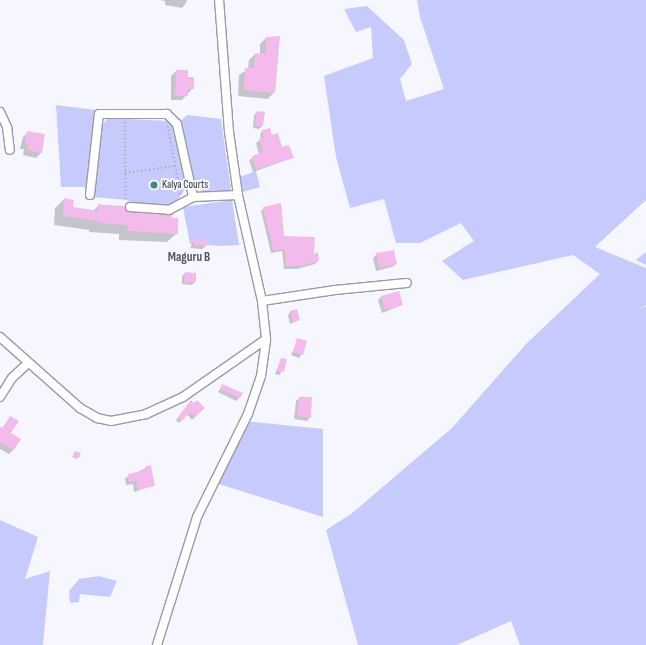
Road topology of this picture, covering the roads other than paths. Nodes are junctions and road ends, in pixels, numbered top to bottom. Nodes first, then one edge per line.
1 (219, 0) edge
2 (0, 112) edge
3 (10, 150) dead end
4 (90, 195) dead end
5 (238, 195) junction
6 (193, 197) junction
7 (130, 207) road end
8 (407, 283) dead end
9 (262, 301) junction
10 (0, 336) edge
11 (266, 339) junction
12 (28, 363) junction
13 (0, 397) edge
14 (157, 645) edge

1 - 5 street
2 - 3 street
4 - 6 street
5 - 6 street
5 - 9 street
6 - 7 street
8 - 9 street
9 - 11 street
10 - 12 street
11 - 12 street
11 - 14 street
12 - 13 street

